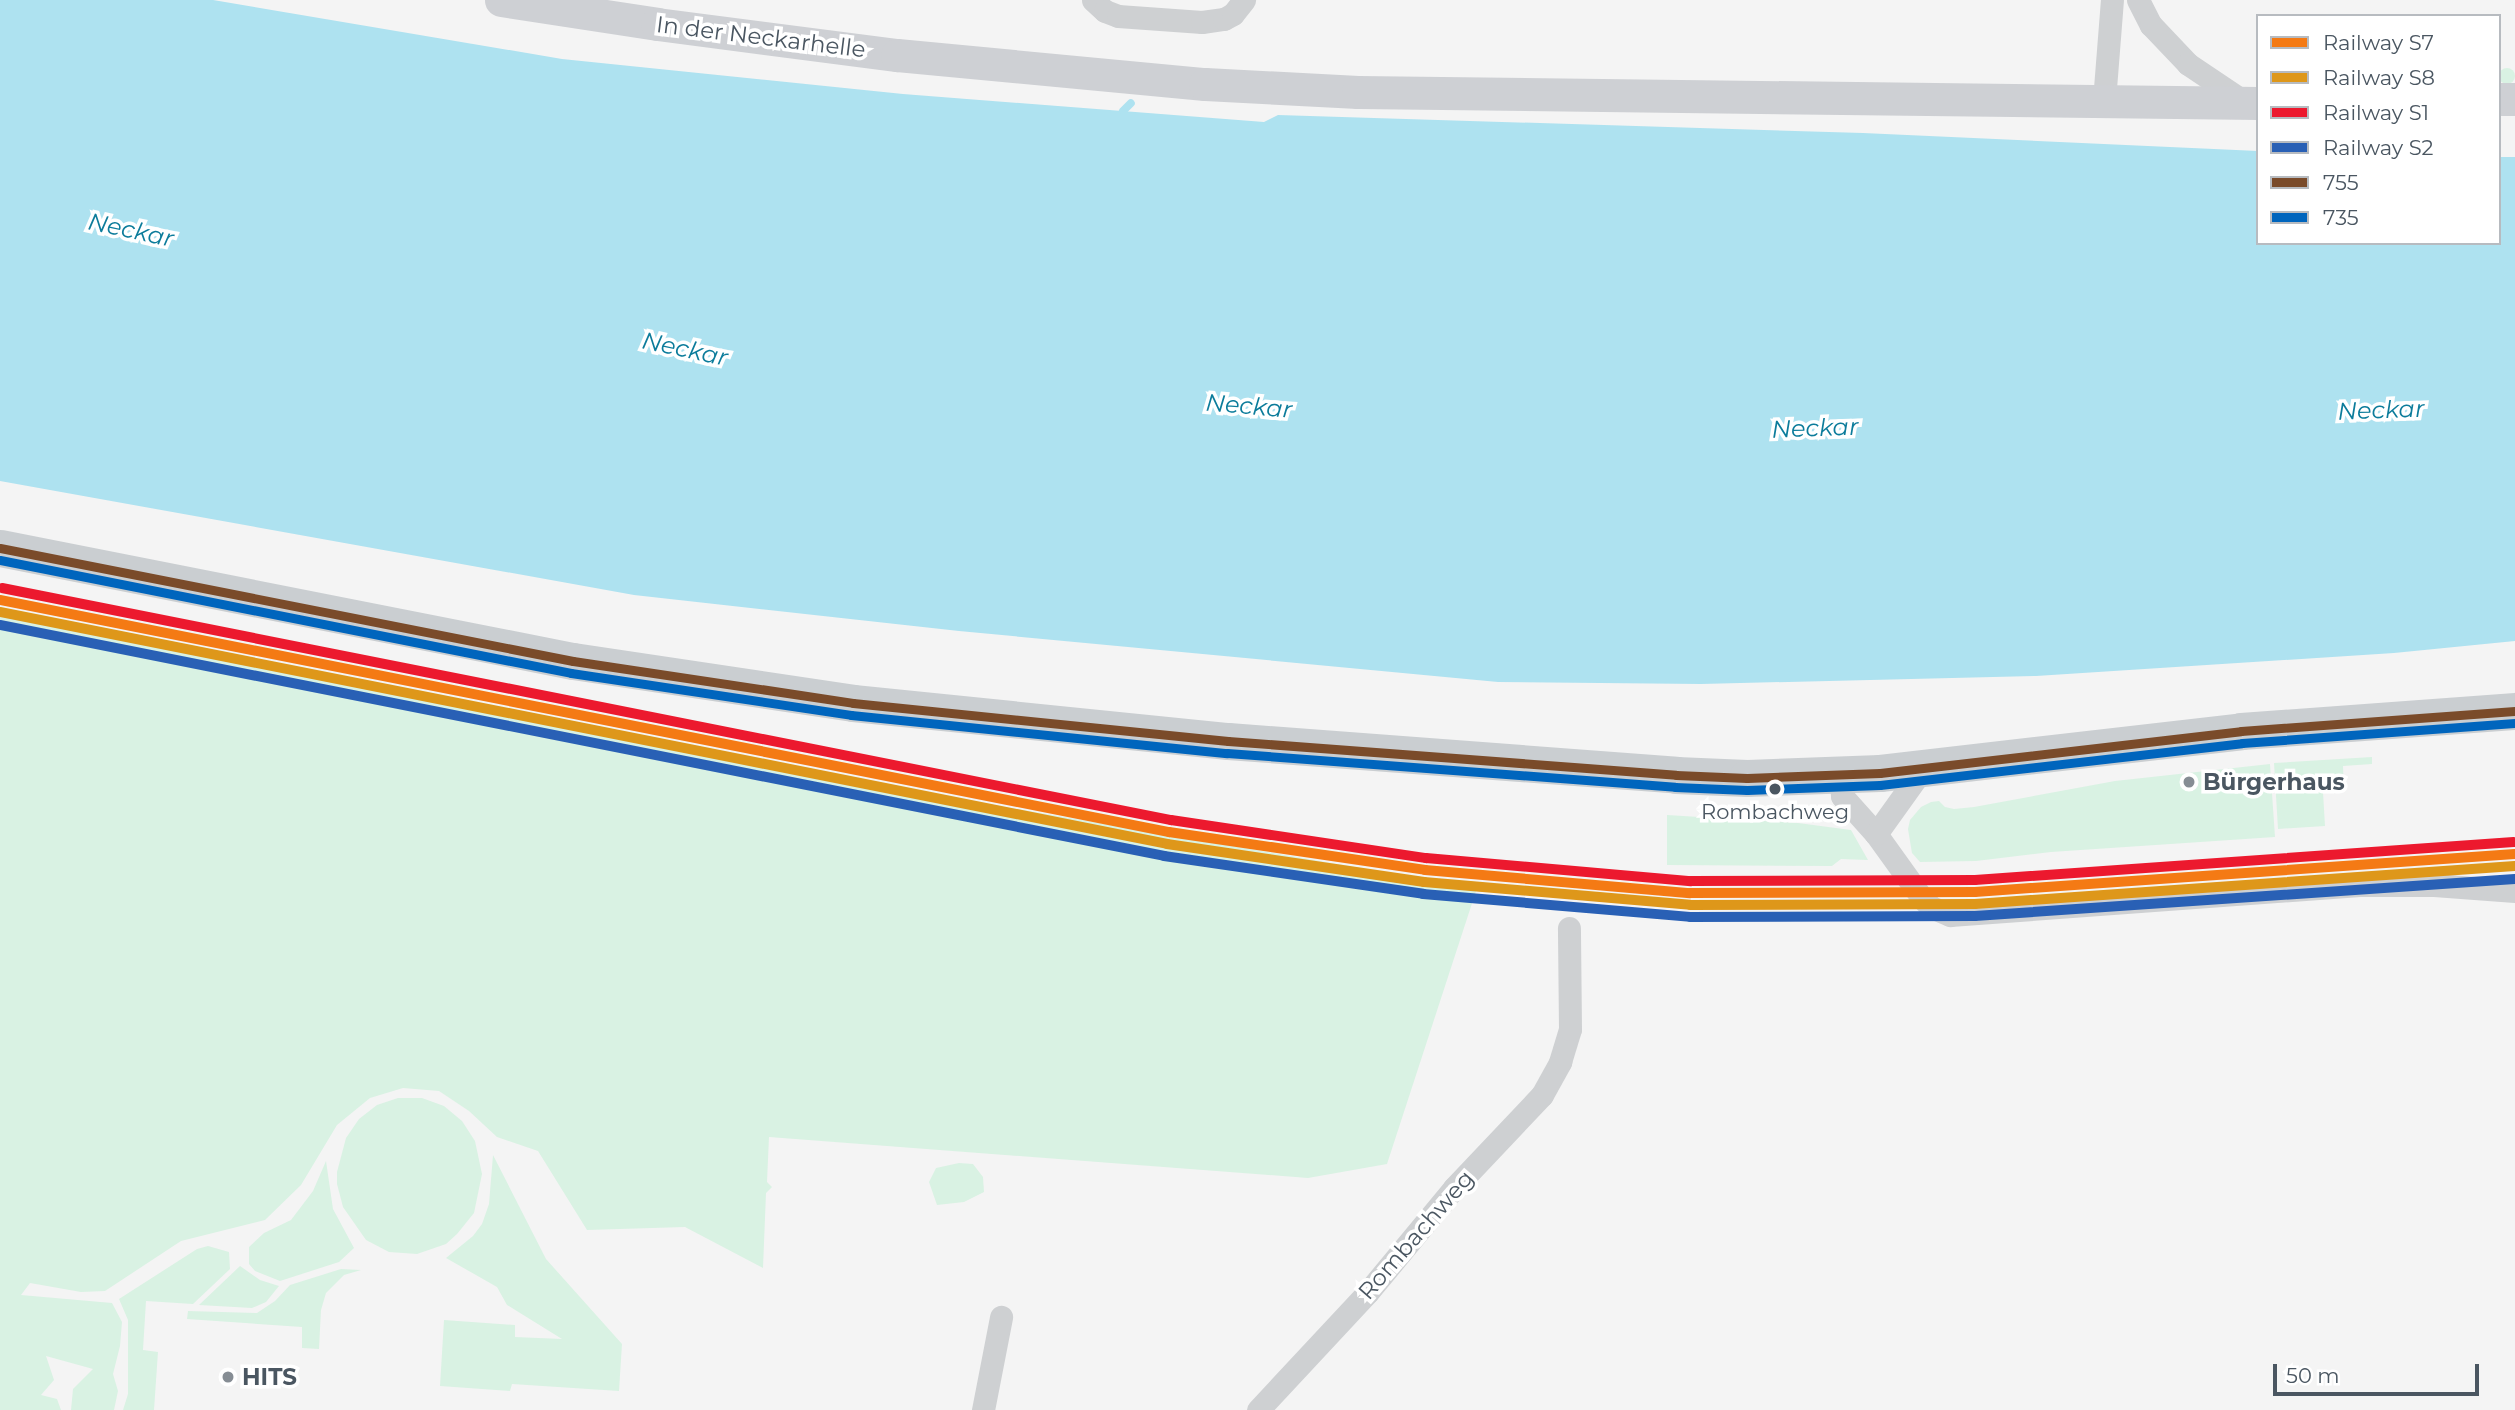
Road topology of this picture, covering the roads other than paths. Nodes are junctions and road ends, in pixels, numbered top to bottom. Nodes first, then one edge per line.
1 (501, 0) edge
2 (1093, 0) edge
3 (1244, 0) edge
4 (2112, 0) edge
5 (2138, 0) edge
6 (2104, 101) junction
7 (2252, 103) edge
8 (0, 548) edge
9 (2515, 712) edge
10 (1924, 767) junction
11 (1840, 776) junction
12 (1876, 834) junction
13 (2515, 891) edge
14 (1569, 928) dead end
15 (1001, 1317) dead end
16 (983, 1410) edge
17 (1258, 1410) edge

1 - 6 main road, In der Neckarhelle
2 - 3 street
4 - 6 street
5 - 7 street
6 - 7 main road, In der Neckarhelle
8 - 11 main road
9 - 10 main road
10 - 11 main road
10 - 12 street
11 - 12 street
12 - 13 street
14 - 17 street, Rombachweg
15 - 16 street

